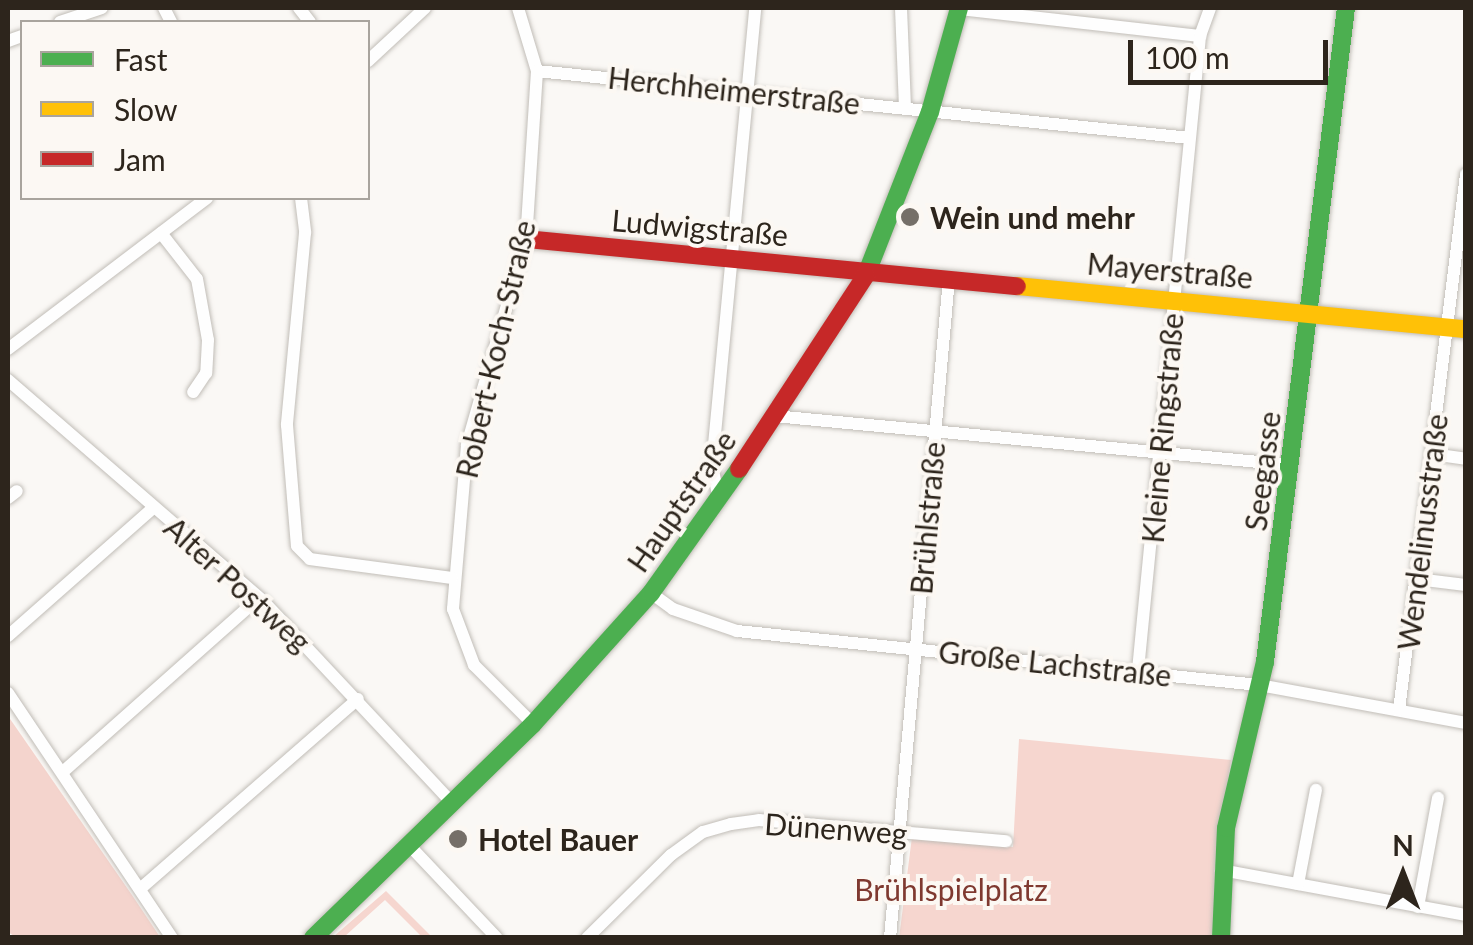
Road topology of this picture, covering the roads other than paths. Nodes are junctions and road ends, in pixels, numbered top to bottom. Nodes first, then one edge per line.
1 (102, 8) edge
2 (426, 8) edge
3 (518, 8) edge
4 (755, 8) edge
5 (901, 8) edge
6 (959, 8) edge
7 (1210, 8) edge
8 (1346, 8) edge
9 (66, 20) edge
10 (1200, 36) junction
11 (370, 59) edge
12 (537, 71) junction
13 (747, 91) junction
14 (905, 107) junction
15 (930, 112) junction
16 (1190, 138) junction
17 (1466, 174) edge
18 (205, 200) edge
19 (301, 200) edge
20 (161, 232) junction
21 (526, 239) junction
22 (731, 258) junction
23 (870, 270) junction
24 (948, 278) junction
25 (1174, 298) junction
26 (1310, 310) junction
27 (1457, 328) edge
28 (8, 350) edge
29 (8, 380) edge
30 (193, 392) dead end
31 (774, 416) junction
32 (935, 431) junction
33 (1160, 453) junction
34 (1432, 454) junction
35 (1466, 458) edge
36 (1290, 465) junction
37 (720, 499) junction
38 (153, 508) junction
39 (452, 578) junction
40 (1416, 579) junction
41 (1466, 586) edge
42 (651, 593) junction
43 (259, 598) junction
44 (8, 636) edge
45 (915, 649) junction
46 (1138, 670) junction
47 (1259, 684) junction
48 (8, 693) edge
49 (358, 698) junction
50 (1399, 710) junction
51 (1466, 723) edge
52 (533, 724) junction
53 (65, 770) junction
54 (1316, 790) dead end
55 (1438, 798) dead end
56 (453, 804) junction
57 (897, 832) junction
58 (1006, 841) dead end
59 (409, 845) junction
60 (1221, 870) junction
61 (1298, 884) junction
62 (140, 889) junction
63 (1418, 906) junction
64 (1466, 915) edge
65 (172, 938) edge
66 (314, 938) edge
67 (497, 938) edge
68 (587, 938) edge
69 (890, 938) edge
70 (1222, 938) edge

1 - 9 street
2 - 11 street
3 - 12 street, Robert-Koch-Straße
4 - 13 street
5 - 14 street
6 - 10 street
6 - 15 street, Hauptstraße
7 - 10 street, Kleine Ringstraße
8 - 26 street, Seegasse
10 - 16 street, Kleine Ringstraße
12 - 13 street, Herchheimerstraße
12 - 21 street, Robert-Koch-Straße
13 - 14 street, Herchheimerstraße
13 - 22 street
14 - 15 street, Herchheimerstraße
15 - 16 street, Herchheimerstraße
15 - 23 street, Hauptstraße
16 - 25 street, Kleine Ringstraße
17 - 27 street, Wendelinusstraße
18 - 20 street
19 - 39 street
20 - 28 street
20 - 30 street
21 - 22 street, Ludwigstraße
21 - 39 street, Robert-Koch-Straße
22 - 23 street, Ludwigstraße
22 - 37 street
23 - 24 street, Mayerstraße
23 - 31 street, Hauptstraße
24 - 25 street, Mayerstraße
24 - 32 street, Brühlstraße
25 - 26 street, Mayerstraße
25 - 33 street, Kleine Ringstraße
26 - 27 street, Mayerstraße
26 - 36 street, Seegasse
27 - 34 street, Wendelinusstraße
29 - 38 street, Alter Postweg
31 - 32 street
31 - 37 street, Hauptstraße
32 - 33 street
32 - 45 street, Brühlstraße
33 - 36 street
33 - 46 street, Kleine Ringstraße
34 - 35 street
34 - 40 street, Wendelinusstraße
36 - 47 street, Seegasse
37 - 42 street, Hauptstraße
38 - 43 street, Alter Postweg
38 - 44 street
39 - 52 street, Robert-Koch-Straße
40 - 41 street
40 - 50 street, Wendelinusstraße
42 - 45 street, Große Lachstraße
42 - 52 street, Hauptstraße
43 - 49 street, Alter Postweg
43 - 53 street
45 - 46 street, Große Lachstraße
45 - 57 street, Brühlstraße
46 - 47 street, Große Lachstraße
47 - 50 street, Große Lachstraße
47 - 60 street, Seegasse
48 - 53 street
49 - 56 street, Alter Postweg
49 - 62 street
50 - 51 street, Große Lachstraße
52 - 56 street, Hauptstraße
53 - 62 street
54 - 61 street
55 - 63 street
56 - 59 street, Hauptstraße
57 - 58 street, Dünenweg
57 - 68 street, Dünenweg
57 - 69 street, Brühlstraße
59 - 66 street, Hauptstraße
59 - 67 street
60 - 61 street
60 - 70 street, Seegasse
61 - 63 street
62 - 65 street
63 - 64 street

